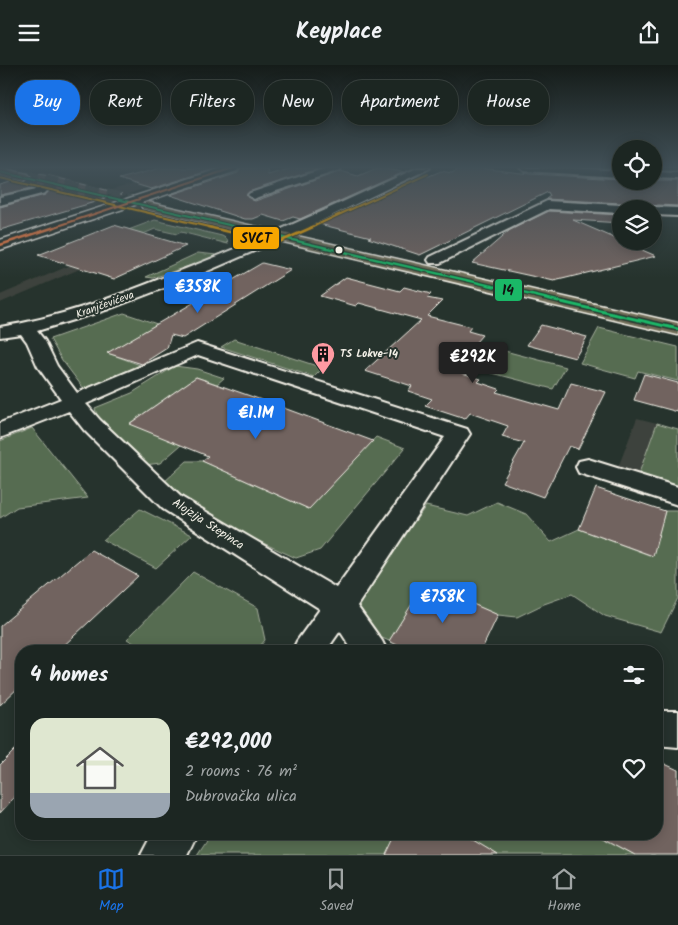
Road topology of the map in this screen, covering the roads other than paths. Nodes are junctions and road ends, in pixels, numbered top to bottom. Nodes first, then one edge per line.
1 (121, 205) edge
2 (346, 205) edge
3 (540, 205) edge
4 (583, 205) edge
5 (148, 207) tunnel mouth
6 (612, 208) edge
7 (662, 211) edge
8 (678, 212) edge
9 (277, 237) junction
10 (0, 245) edge
11 (435, 260) dead end
12 (26, 329) junction
13 (678, 329) edge
14 (0, 331) edge
15 (73, 402) junction
16 (0, 431) edge
17 (588, 467) dead end
18 (678, 496) edge
19 (340, 606) junction
20 (312, 645) edge
21 (367, 645) edge
22 (663, 728) edge
23 (678, 729) edge
24 (173, 840) edge
25 (162, 855) edge

1 - 10 street
2 - 9 street, Kranjčevićeva
3 - 11 street
4 - 6 street
5 - 9 main road
7 - 8 street
9 - 12 street, Kranjčevićeva
9 - 13 main road
12 - 14 street, Kranjčevićeva
12 - 15 street, Alojzija Stepinca
15 - 16 street
15 - 19 street, Alojzija Stepinca
15 - 19 street
17 - 18 street
19 - 20 street
19 - 21 street
22 - 23 street
24 - 25 street

